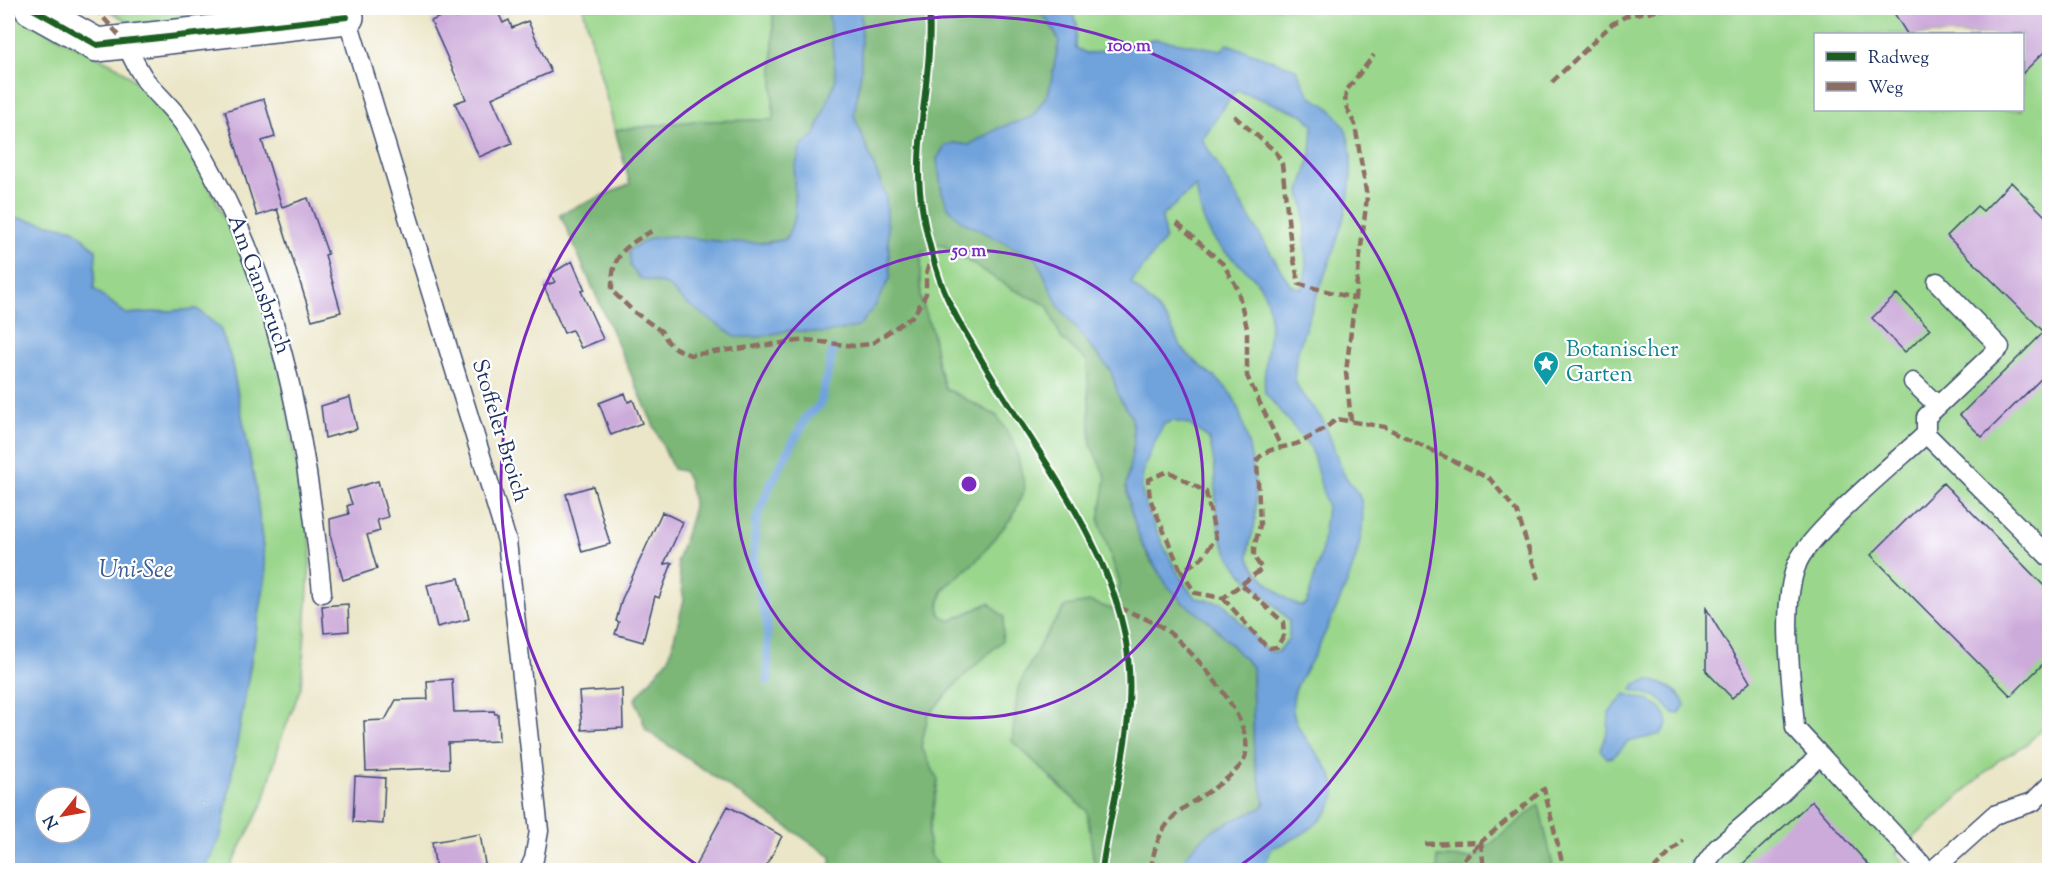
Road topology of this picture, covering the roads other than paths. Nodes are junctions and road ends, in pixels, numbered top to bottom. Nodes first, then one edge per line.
1 (31, 8) edge
2 (347, 16) joint
3 (124, 41) junction
4 (1937, 282) dead end
5 (1913, 382) dead end
6 (1938, 406) junction
7 (1926, 434) junction
8 (2049, 558) edge
9 (322, 593) dead end
10 (1820, 755) junction
11 (2049, 785) edge
12 (528, 870) edge
13 (1701, 870) edge
14 (1927, 870) edge
15 (1933, 870) edge

1 - 3 street
2 - 3 street
2 - 12 lane, Stoffeler Broich
3 - 9 lane, Am Gansbruch
4 - 6 lane
5 - 6 lane
6 - 7 lane
7 - 8 lane
7 - 10 lane
10 - 13 lane
10 - 14 lane
11 - 15 lane

